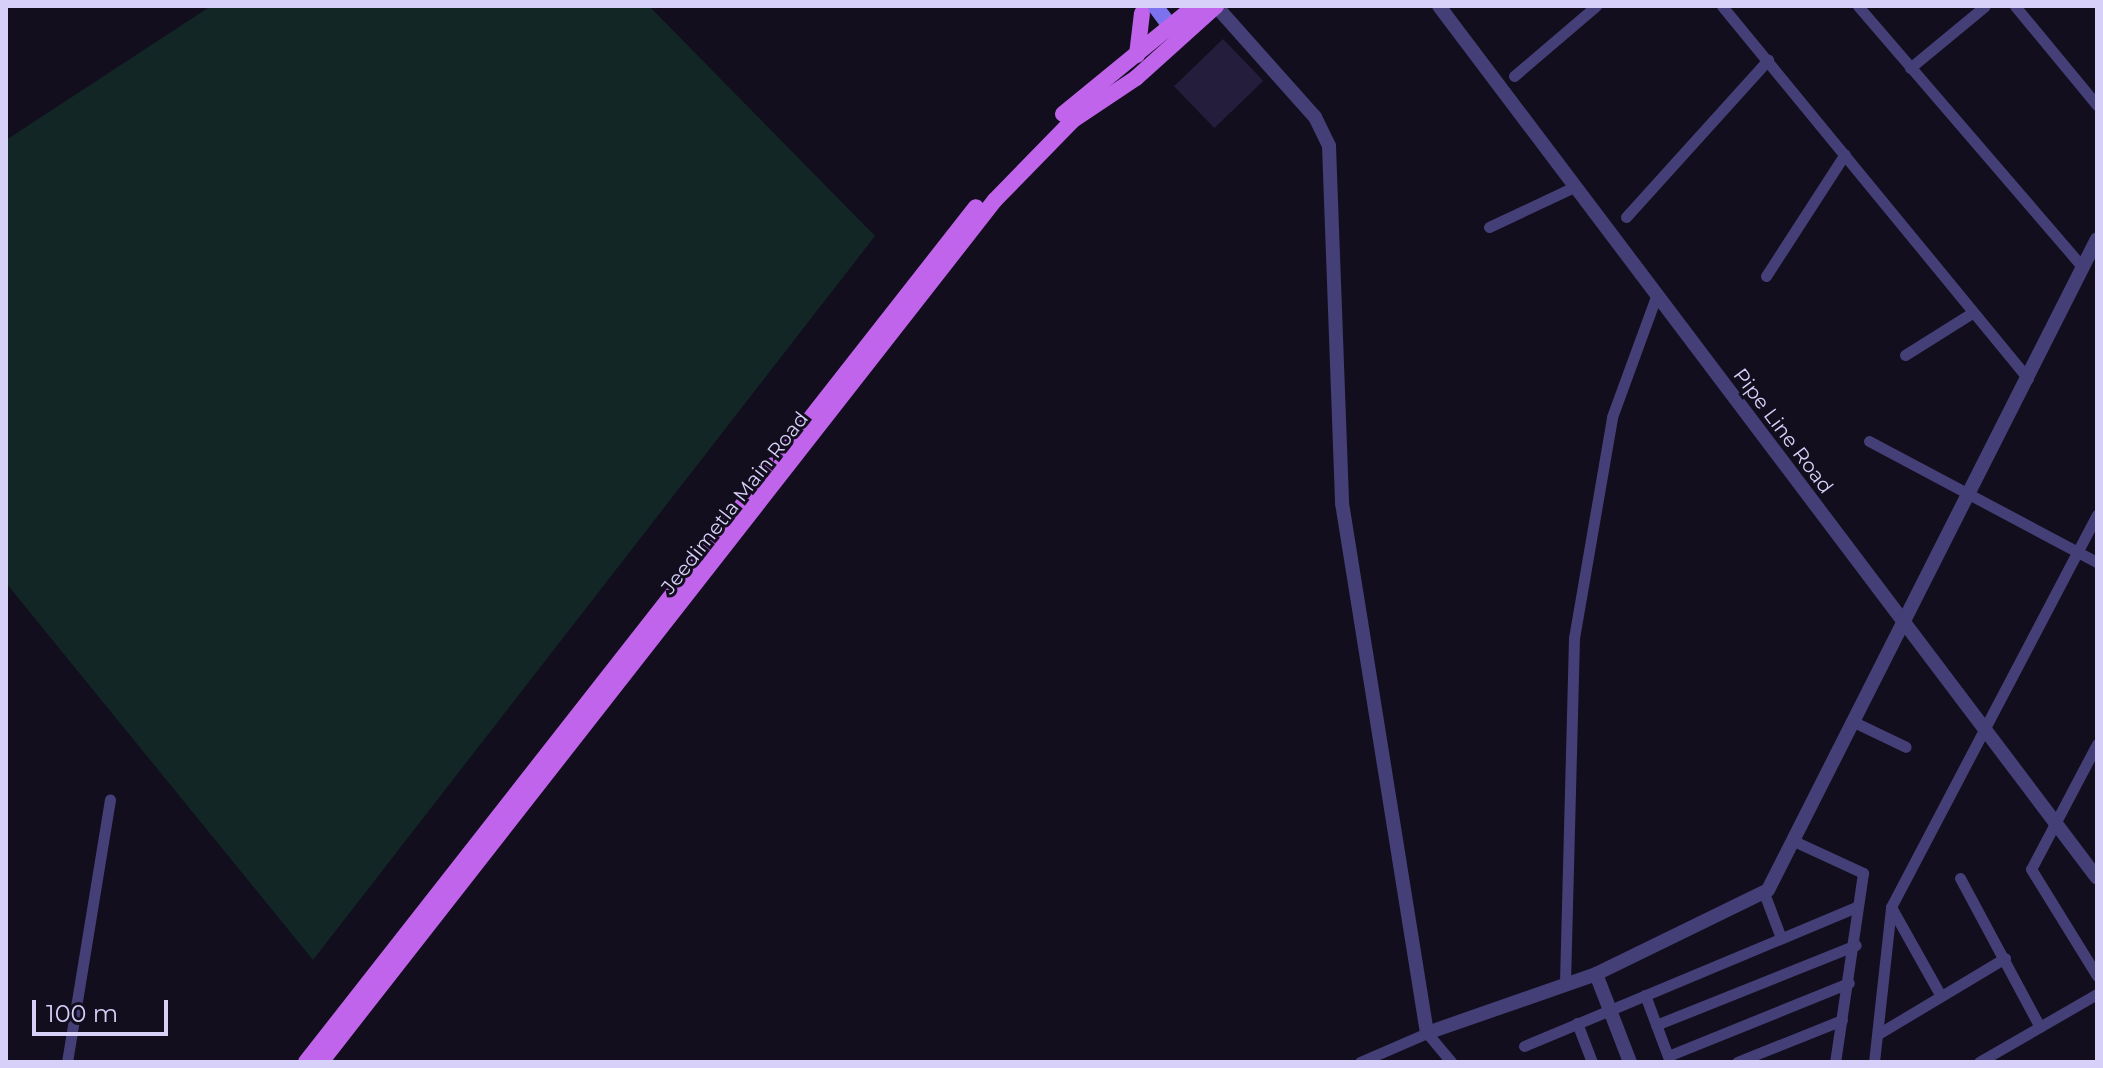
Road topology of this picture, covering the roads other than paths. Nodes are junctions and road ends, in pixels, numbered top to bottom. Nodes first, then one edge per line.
1 (1195, 6) edge
2 (1206, 6) edge
3 (1216, 6) edge
4 (1439, 6) edge
5 (1596, 6) edge
6 (1722, 6) edge
7 (1858, 6) edge
8 (1985, 6) edge
9 (2015, 6) edge
10 (1151, 8) edge
11 (1167, 36) junction
12 (1137, 55) junction
13 (1768, 60) junction
14 (1910, 68) junction
15 (1514, 76) dead end
16 (1111, 89) junction
17 (2097, 105) edge
18 (1845, 154) junction
19 (1574, 187) junction
20 (1626, 217) dead end
21 (1489, 227) dead end
22 (2097, 239) edge
23 (946, 253) junction
24 (2082, 266) junction
25 (1766, 276) dead end
26 (1657, 294) junction
27 (1972, 313) junction
28 (1905, 355) dead end
29 (2028, 378) junction
30 (1869, 441) dead end
31 (1972, 499) junction
32 (2097, 515) edge
33 (2079, 553) junction
34 (2097, 562) edge
35 (1905, 622) junction
36 (1856, 723) junction
37 (1982, 728) junction
38 (2097, 744) edge
39 (1906, 747) dead end
40 (110, 799) dead end
41 (2057, 824) junction
42 (1796, 842) junction
43 (1960, 878) dead end
44 (2097, 878) edge
45 (1764, 893) junction
46 (1857, 907) junction
47 (1891, 907) junction
48 (1781, 938) junction
49 (1856, 945) junction
50 (2005, 958) junction
51 (1596, 974) junction
52 (2097, 976) edge
53 (1565, 982) junction
54 (1849, 983) junction
55 (2097, 994) edge
56 (1645, 995) junction
57 (1941, 996) junction
58 (1608, 1010) junction
59 (1842, 1020) junction
60 (1577, 1023) junction
61 (1656, 1025) junction
62 (2040, 1027) junction
63 (1427, 1033) junction
64 (1878, 1034) junction
65 (1524, 1046) dead end
66 (1669, 1059) edge
67 (1836, 1059) edge
68 (67, 1062) edge
69 (306, 1062) edge
70 (321, 1062) edge
71 (1360, 1062) edge
72 (1451, 1062) edge
73 (1592, 1062) edge
74 (1630, 1062) edge
75 (1737, 1062) edge
76 (1824, 1062) edge
77 (1874, 1062) edge
78 (1979, 1062) edge

1 - 11 main road, Jeedimetla Main Road
2 - 11 main road
3 - 16 main road, Jeedimetla Main Road
3 - 63 street
4 - 19 street, Pipe Line Road
5 - 15 street
6 - 13 street
7 - 14 street
8 - 14 street
9 - 17 street
10 - 11 main road
10 - 12 main road
11 - 12 main road, Jeedimetla Main Road
11 - 16 main road
12 - 23 main road, Jeedimetla Main Road
13 - 18 street
13 - 20 street
14 - 24 street
16 - 23 main road, Jeedimetla Main Road
18 - 25 street
18 - 27 street
19 - 21 street
19 - 26 street, Pipe Line Road
22 - 24 street
23 - 69 main road, Jeedimetla Main Road
23 - 70 main road, Jeedimetla Main Road
24 - 29 street
26 - 35 street, Pipe Line Road
26 - 53 street
27 - 28 street
27 - 29 street
29 - 31 street
30 - 31 street
31 - 33 street
31 - 35 street
32 - 33 street
33 - 34 street
33 - 37 street
35 - 36 street
35 - 37 street, Pipe Line Road
36 - 39 street
36 - 42 street
37 - 41 street, Pipe Line Road
37 - 47 street
38 - 41 street
40 - 68 street
41 - 44 street, Pipe Line Road
41 - 52 street
42 - 45 street
42 - 46 street
43 - 50 street
45 - 48 street
45 - 51 street
46 - 48 street
46 - 49 street
47 - 57 street
47 - 64 street
48 - 56 street
49 - 54 street
49 - 61 street
50 - 57 street
50 - 62 street
51 - 53 street
51 - 58 street
53 - 63 street
54 - 59 street
54 - 66 street
55 - 62 street
56 - 58 street
56 - 61 street
57 - 64 street
58 - 60 street
58 - 74 street
59 - 67 street
59 - 75 street
60 - 65 street
60 - 73 street
61 - 66 street
62 - 78 street
63 - 71 street
63 - 72 street
64 - 77 street
67 - 76 street

